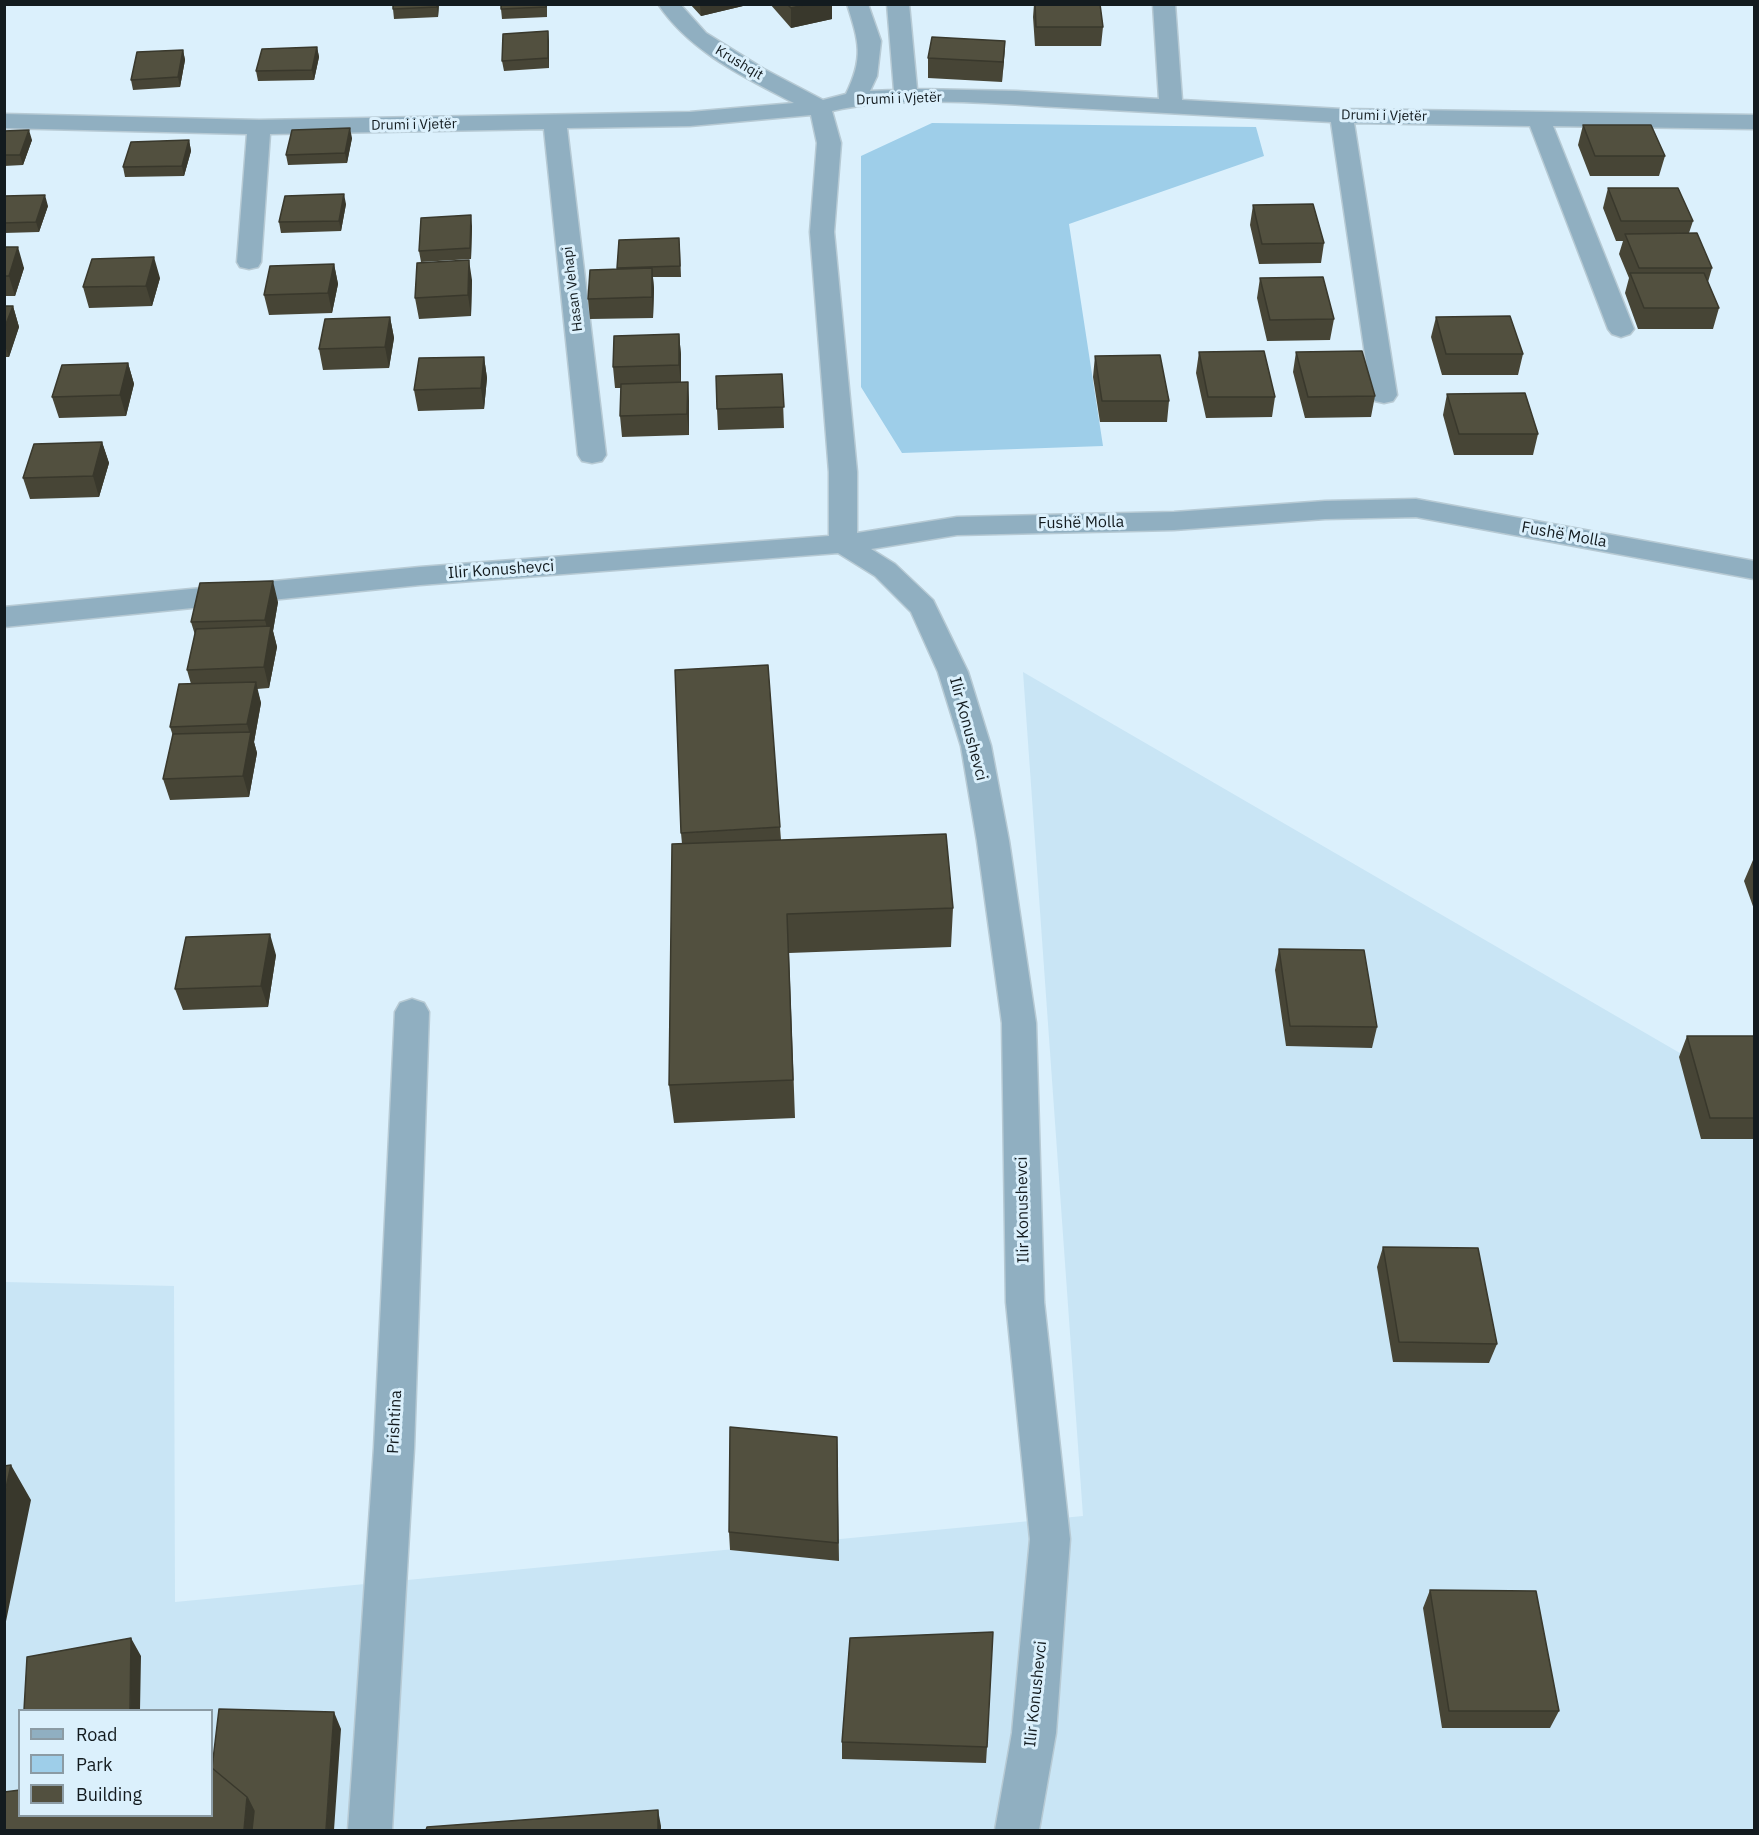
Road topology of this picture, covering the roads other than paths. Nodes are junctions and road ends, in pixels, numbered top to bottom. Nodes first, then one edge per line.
1 (668, 4) edge
2 (857, 4) edge
3 (898, 4) edge
4 (1164, 4) edge
5 (906, 96) junction
6 (855, 99) junction
7 (1171, 106) junction
8 (820, 107) junction
9 (1341, 116) junction
10 (1539, 120) junction
11 (4, 122) edge
12 (1755, 122) edge
13 (555, 123) junction
14 (259, 127) junction
15 (249, 262) dead end
16 (1621, 329) dead end
17 (1384, 396) dead end
18 (592, 455) dead end
19 (843, 544) junction
20 (1755, 570) edge
21 (4, 616) edge
22 (412, 1012) dead end
23 (369, 1830) edge
24 (1017, 1830) edge

1 - 8 street, Krushqit
2 - 6 street
3 - 5 street
4 - 7 street
5 - 6 street, Drumi i Vjetër
5 - 7 street, Drumi i Vjetër
6 - 8 street, Drumi i Vjetër
7 - 9 street, Drumi i Vjetër
8 - 13 street, Drumi i Vjetër
8 - 19 street
9 - 10 street, Drumi i Vjetër
9 - 17 street
10 - 12 street, Drumi i Vjetër
10 - 16 street
11 - 14 street, Drumi i Vjetër
13 - 14 street, Drumi i Vjetër
13 - 18 street, Hasan Vehapi
14 - 15 street
19 - 20 street, Fushë Molla
19 - 21 street, Ilir Konushevci
19 - 24 street, Ilir Konushevci
22 - 23 street, Prishtina

